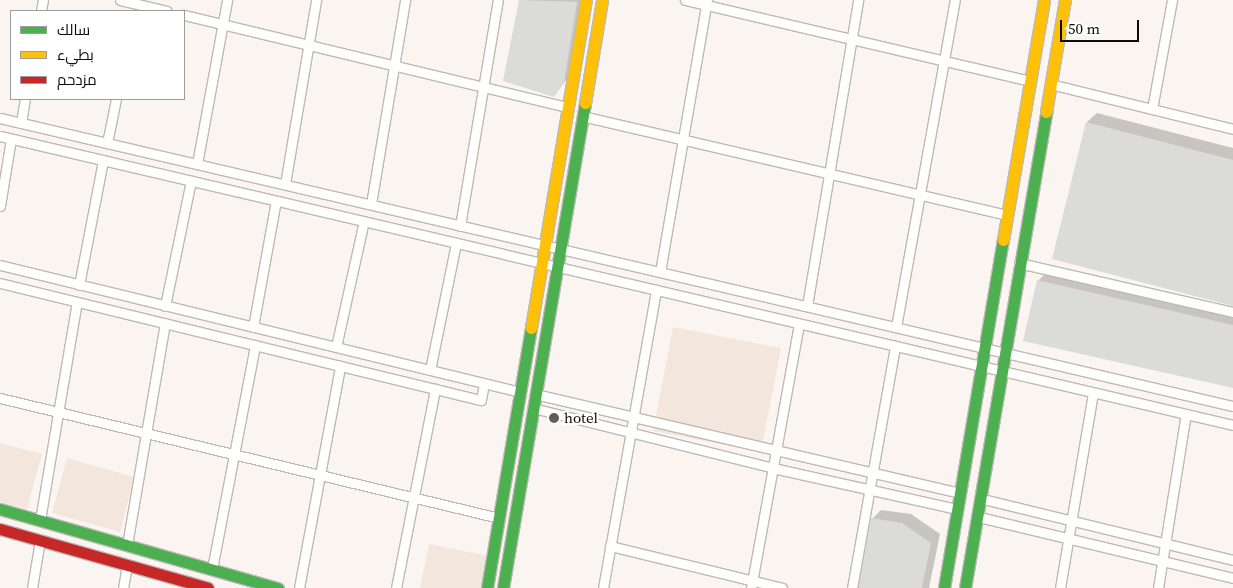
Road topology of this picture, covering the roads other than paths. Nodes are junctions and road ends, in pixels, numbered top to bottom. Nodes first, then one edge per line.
1 (120, 0) edge
2 (227, 0) edge
3 (316, 0) edge
4 (405, 0) edge
5 (498, 0) edge
6 (586, 0) edge
7 (602, 0) edge
8 (685, 0) edge
9 (858, 0) edge
10 (954, 0) edge
11 (1044, 0) edge
12 (1065, 0) edge
13 (1172, 0) edge
14 (707, 2) edge
15 (133, 5) edge
16 (162, 10) edge
17 (185, 15) edge
18 (222, 24) junction
19 (852, 39) junction
20 (309, 45) junction
21 (944, 60) junction
22 (394, 65) junction
23 (1030, 81) junction
24 (1050, 84) junction
25 (484, 87) junction
26 (25, 100) edge
27 (116, 100) edge
28 (568, 107) junction
29 (1152, 109) junction
30 (582, 116) junction
31 (0, 118) edge
32 (21, 123) junction
33 (1233, 129) edge
34 (0, 136) edge
35 (11, 138) junction
36 (683, 140) junction
37 (108, 143) junction
38 (103, 160) junction
39 (197, 164) junction
40 (830, 174) junction
41 (191, 181) junction
42 (285, 184) junction
43 (919, 195) junction
44 (276, 201) junction
45 (371, 204) junction
46 (0, 206) edge
47 (1007, 215) junction
48 (364, 222) junction
49 (460, 226) junction
50 (456, 243) junction
51 (545, 245) junction
52 (560, 249) junction
53 (542, 263) junction
54 (1019, 263) junction
55 (0, 265) edge
56 (557, 267) junction
57 (660, 272) junction
58 (0, 283) edge
59 (79, 284) junction
60 (656, 290) junction
61 (77, 302) junction
62 (165, 306) junction
63 (807, 306) junction
64 (1233, 312) edge
65 (165, 323) junction
66 (799, 324) junction
67 (253, 327) junction
68 (896, 327) junction
69 (255, 345) junction
70 (894, 346) junction
71 (336, 347) junction
72 (985, 348) junction
73 (1003, 352) junction
74 (340, 366) junction
75 (982, 366) junction
76 (430, 370) junction
77 (1000, 371) junction
78 (484, 383) junction
79 (435, 389) junction
80 (520, 392) junction
81 (1093, 393) junction
82 (535, 394) junction
83 (0, 398) edge
84 (1233, 406) edge
85 (533, 408) junction
86 (58, 412) junction
87 (1186, 414) junction
88 (633, 417) junction
89 (1233, 425) edge
90 (631, 432) junction
91 (146, 433) junction
92 (776, 450) junction
93 (234, 454) junction
94 (773, 468) junction
95 (872, 474) junction
96 (320, 475) junction
97 (869, 491) junction
98 (960, 493) junction
99 (414, 497) junction
100 (982, 499) junction
101 (0, 509) edge
102 (957, 509) junction
103 (979, 516) junction
104 (499, 518) junction
105 (40, 520) junction
106 (1072, 520) junction
107 (0, 529) edge
108 (1069, 538) junction
109 (40, 540) junction
110 (1165, 544) junction
111 (127, 545) junction
112 (610, 546) junction
113 (1233, 560) edge
114 (1162, 561) junction
115 (127, 565) junction
116 (212, 569) junction
117 (1233, 578) edge
118 (751, 584) edge
119 (32, 588) edge
120 (123, 588) edge
121 (208, 588) edge
122 (278, 588) edge
123 (299, 588) edge
124 (396, 588) edge
125 (487, 588) edge
126 (502, 588) edge
127 (603, 588) edge
128 (782, 588) edge
129 (852, 588) edge
130 (944, 588) edge
131 (965, 588) edge
132 (1060, 588) edge
133 (1158, 588) edge

1 - 15 street
2 - 18 street
3 - 20 street
4 - 22 street
5 - 25 street
6 - 28 main road
7 - 30 main road
8 - 14 street
9 - 19 street
10 - 21 street
11 - 23 main road
12 - 24 main road
13 - 29 street
14 - 19 street
14 - 36 street
15 - 16 street
17 - 18 street
18 - 20 street
18 - 39 street
19 - 21 street
19 - 40 street
20 - 22 street
20 - 42 street
21 - 23 street
21 - 43 street
22 - 25 street
22 - 45 street
23 - 47 main road
24 - 29 street
24 - 54 main road
25 - 28 street
25 - 49 street
26 - 32 street
27 - 37 street
28 - 51 main road
29 - 33 street
30 - 36 street
30 - 52 main road
31 - 32 street
32 - 37 street
34 - 35 street
35 - 38 street
35 - 46 street
36 - 40 street
36 - 57 street
37 - 39 street
38 - 41 street
38 - 59 street
39 - 42 street
40 - 43 street
40 - 63 street
41 - 44 street
41 - 62 street
42 - 45 street
43 - 47 street
43 - 68 street
44 - 48 street
44 - 67 street
45 - 49 street
47 - 72 main road
48 - 50 street
48 - 71 street
49 - 51 street
50 - 53 street
50 - 76 street
51 - 52 street
51 - 53 main road
52 - 56 main road
52 - 57 street
53 - 56 street
53 - 80 main road
54 - 64 street
54 - 73 main road
55 - 59 street
56 - 60 street
56 - 82 main road
57 - 63 street
58 - 61 street
59 - 62 street
60 - 66 street
60 - 88 street
61 - 65 street
61 - 86 street
62 - 67 street
63 - 68 street
65 - 69 street
65 - 91 street
66 - 70 street
66 - 92 street
67 - 71 street
68 - 72 street
69 - 74 street
69 - 93 street
70 - 75 street
70 - 95 street
71 - 76 street
72 - 73 street
72 - 75 main road
73 - 77 main road
73 - 84 street
74 - 79 street
74 - 96 street
75 - 77 street
75 - 98 main road
76 - 78 street
77 - 81 street
77 - 100 main road
78 - 79 street
78 - 80 street
79 - 99 street
80 - 104 main road
81 - 87 street
81 - 106 street
82 - 85 main road
82 - 88 street
83 - 86 street
85 - 90 street
85 - 126 main road
86 - 91 street
86 - 105 street
87 - 89 street
87 - 110 street
88 - 90 street
88 - 92 street
90 - 94 street
90 - 112 street
91 - 93 street
91 - 111 street
92 - 94 street
92 - 95 street
93 - 96 street
93 - 116 street
94 - 97 street
94 - 118 street
95 - 97 street
95 - 98 street
96 - 99 street
96 - 123 street
97 - 102 street
97 - 129 street
98 - 102 main road
99 - 104 street
99 - 124 street
100 - 103 main road
100 - 106 street
101 - 105 main road
102 - 130 main road
103 - 108 street
103 - 131 main road
104 - 125 main road
105 - 111 main road
106 - 108 street
106 - 110 street
107 - 109 main road
108 - 114 street
108 - 132 street
109 - 115 main road
109 - 119 street
110 - 113 street
110 - 114 street
111 - 116 main road
112 - 118 street
112 - 127 street
114 - 117 street
114 - 133 street
115 - 120 street
115 - 121 main road
116 - 122 main road
118 - 128 street

